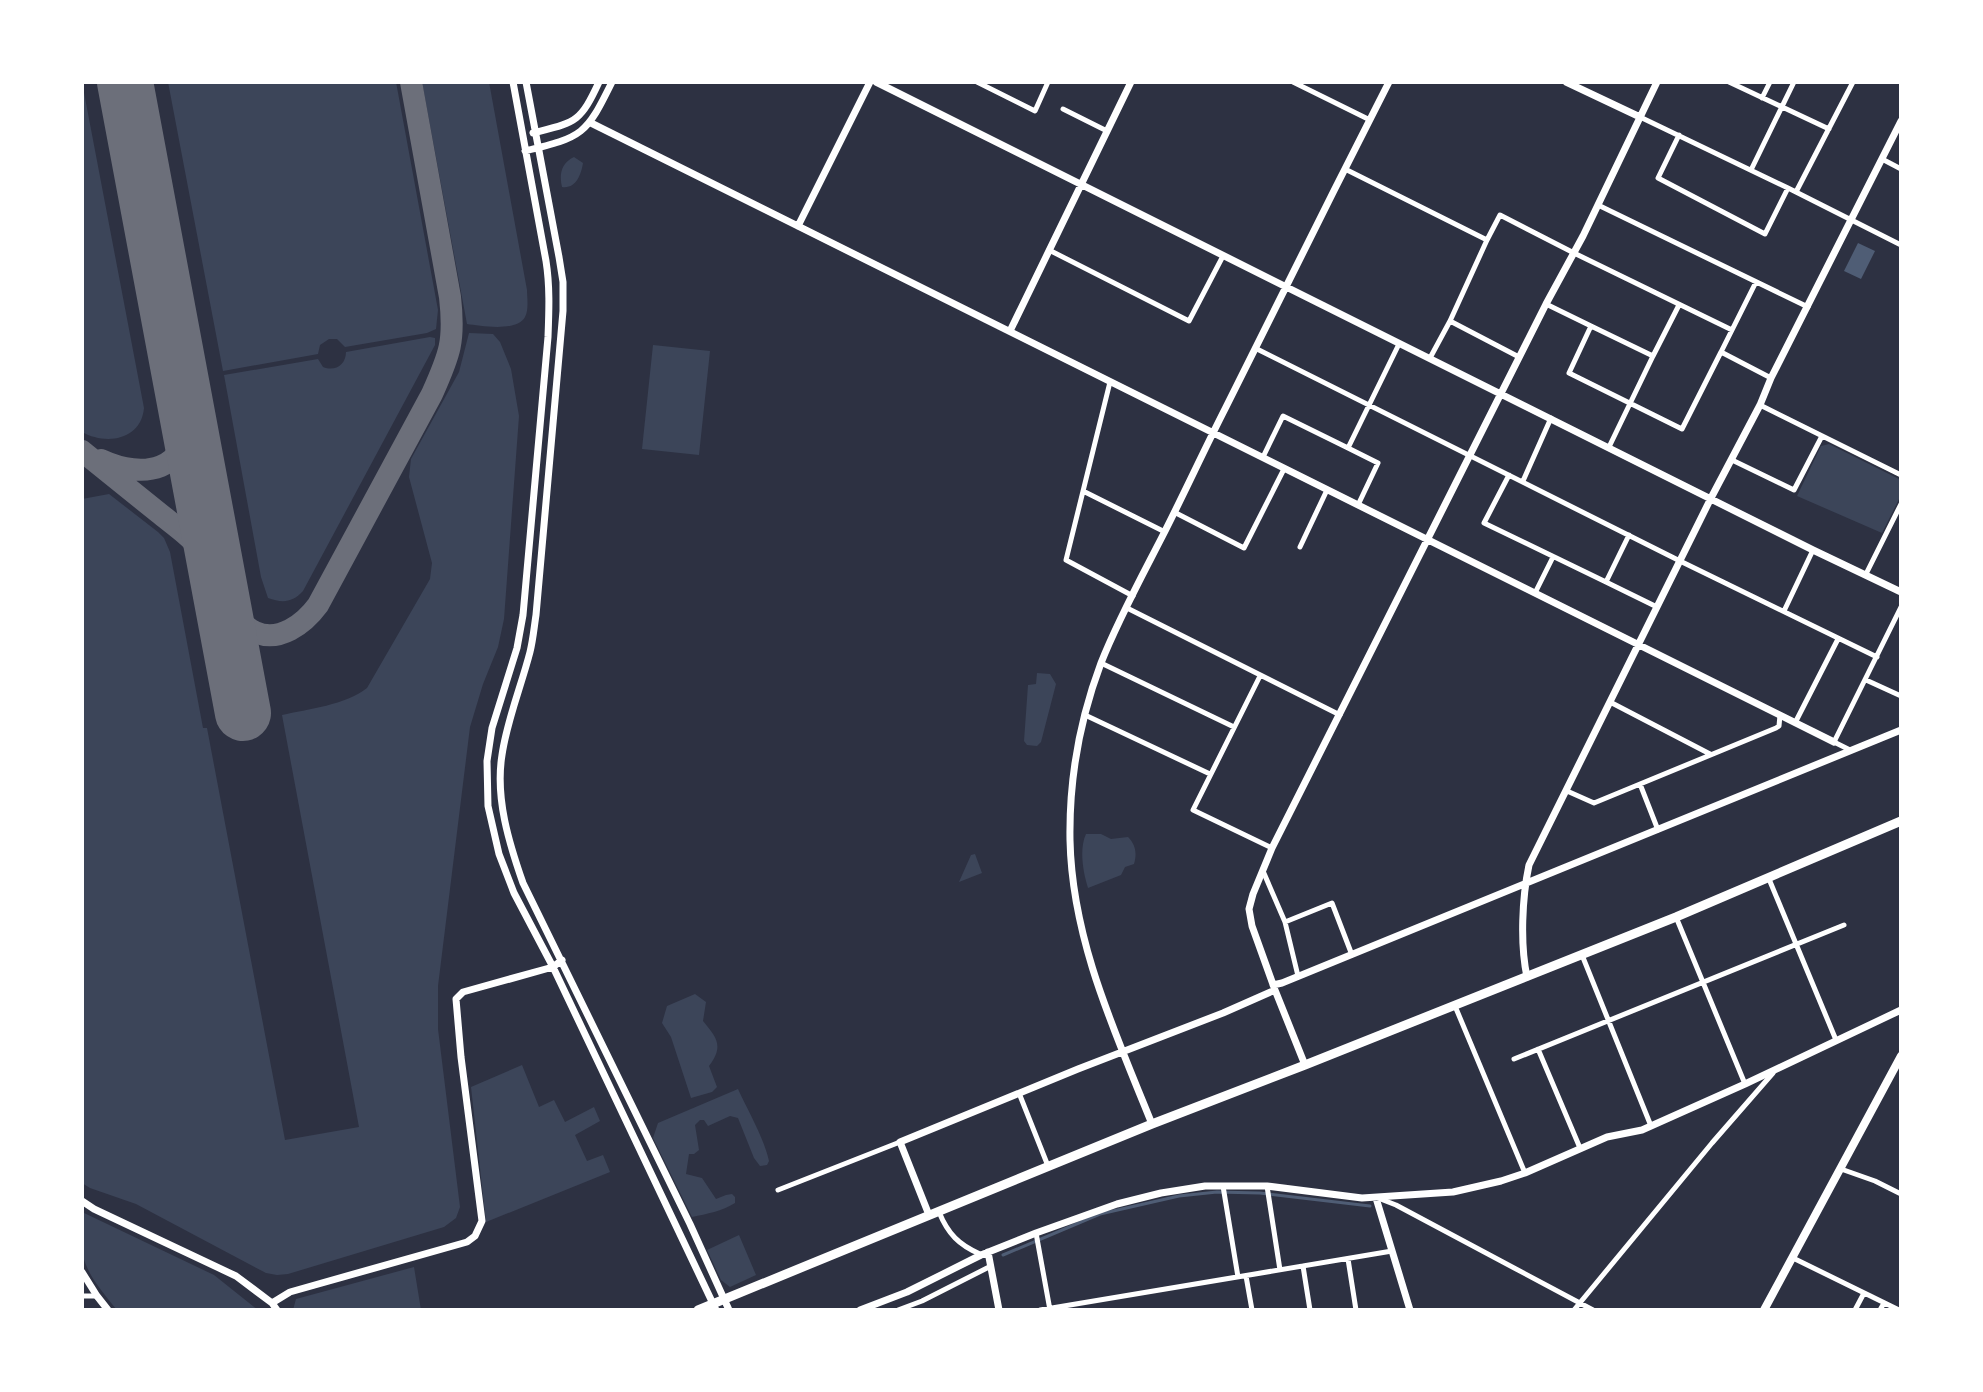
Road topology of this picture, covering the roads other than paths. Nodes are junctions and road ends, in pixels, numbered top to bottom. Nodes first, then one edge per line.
1 (513, 82) edge
2 (526, 82) edge
3 (599, 82) edge
4 (612, 82) edge
5 (873, 82) edge
6 (977, 82) edge
7 (1048, 82) edge
8 (1131, 82) edge
9 (1293, 82) edge
10 (1389, 82) edge
11 (1566, 82) edge
12 (1591, 82) edge
13 (1657, 82) edge
14 (1729, 82) edge
15 (1770, 82) edge
16 (1794, 82) edge
17 (1853, 82) edge
18 (1588, 92) junction
19 (1762, 98) junction
20 (1781, 107) junction
21 (1063, 109) dead end
22 (1640, 117) junction
23 (1370, 120) junction
24 (1901, 121) edge
25 (591, 123) junction
26 (1829, 129) junction
27 (1107, 131) junction
28 (534, 132) junction
29 (523, 135) junction
30 (1679, 135) junction
31 (538, 148) junction
32 (525, 151) junction
33 (1882, 159) junction
34 (1345, 169) junction
35 (1901, 169) edge
36 (1751, 170) junction
37 (1080, 185) junction
38 (1788, 188) junction
39 (1796, 192) junction
40 (1597, 204) junction
41 (1852, 221) junction
42 (798, 226) junction
43 (1487, 240) junction
44 (1901, 245) edge
45 (1049, 250) junction
46 (1574, 253) junction
47 (1223, 256) junction
48 (1756, 282) junction
49 (1285, 286) junction
50 (1546, 304) junction
51 (1679, 305) junction
52 (1808, 307) junction
53 (1450, 321) junction
54 (1591, 326) junction
55 (1732, 330) junction
56 (1010, 331) junction
57 (1399, 344) junction
58 (1255, 348) junction
59 (1721, 352) junction
60 (1653, 356) junction
61 (1519, 357) junction
62 (1430, 358) junction
63 (1771, 378) junction
64 (1110, 381) junction
65 (1502, 394) junction
66 (1631, 405) junction
67 (1760, 405) junction
68 (1370, 406) junction
69 (1551, 418) junction
70 (1212, 433) junction
71 (1822, 436) junction
72 (1609, 447) junction
73 (1348, 448) junction
74 (1469, 456) junction
75 (1263, 458) junction
76 (1732, 460) junction
77 (1284, 469) junction
78 (1509, 475) junction
79 (1901, 475) edge
80 (1523, 481) junction
81 (1327, 490) junction
82 (1083, 491) junction
83 (1711, 498) junction
84 (1901, 504) edge
85 (1358, 506) junction
86 (1174, 512) junction
87 (1165, 532) junction
88 (1629, 535) junction
89 (1427, 540) junction
90 (1300, 547) dead end
91 (1813, 550) junction
92 (1553, 557) junction
93 (1680, 561) junction
94 (1866, 574) junction
95 (1606, 582) junction
96 (1901, 592) edge
97 (1535, 593) junction
98 (1133, 596) junction
99 (1657, 607) junction
100 (1901, 607) edge
101 (1127, 608) junction
102 (1784, 611) junction
103 (1838, 639) junction
104 (1637, 645) junction
105 (1877, 657) junction
106 (1101, 663) junction
107 (1260, 676) junction
108 (1866, 680) junction
109 (1901, 696) edge
110 (1610, 702) junction
111 (1084, 715) junction
112 (1340, 715) junction
113 (1780, 715) junction
114 (1795, 723) junction
115 (1234, 727) junction
116 (1901, 730) edge
117 (1834, 742) junction
118 (1850, 750) junction
119 (1711, 754) junction
120 (1210, 774) junction
121 (1640, 784) junction
122 (1567, 791) junction
123 (1901, 821) edge
124 (1658, 830) junction
125 (1272, 848) junction
126 (1263, 871) junction
127 (1769, 877) junction
128 (1525, 883) junction
129 (1676, 917) junction
130 (1285, 922) junction
131 (1844, 925) dead end
132 (1797, 945) junction
133 (1582, 954) junction
134 (1352, 955) junction
135 (562, 960) junction
136 (553, 967) junction
137 (1298, 976) junction
138 (1527, 977) junction
139 (1703, 983) junction
140 (1274, 988) junction
141 (1455, 1006) junction
142 (1901, 1010) edge
143 (1609, 1021) junction
144 (1836, 1040) junction
145 (1538, 1049) junction
146 (1123, 1052) junction
147 (1901, 1056) edge
148 (1514, 1059) dead end
149 (1305, 1065) junction
150 (1777, 1069) junction
151 (1745, 1084) junction
152 (1019, 1093) junction
153 (1152, 1124) junction
154 (1651, 1126) junction
155 (900, 1142) junction
156 (1580, 1148) junction
157 (1048, 1166) junction
158 (1840, 1168) junction
159 (1525, 1173) junction
160 (778, 1190) dead end
161 (1224, 1190) junction
162 (1267, 1191) junction
163 (1901, 1194) edge
164 (1376, 1198) junction
165 (82, 1201) edge
166 (934, 1213) junction
167 (1037, 1238) junction
168 (1392, 1251) junction
169 (985, 1254) junction
170 (1793, 1258) junction
171 (1348, 1259) junction
172 (992, 1265) junction
173 (1303, 1266) junction
174 (1280, 1270) junction
175 (82, 1272) edge
176 (1246, 1276) junction
177 (1238, 1277) junction
178 (1864, 1293) junction
179 (82, 1296) edge
180 (97, 1296) junction
181 (724, 1299) junction
182 (1579, 1303) junction
183 (1884, 1303) junction
184 (274, 1307) edge
185 (714, 1307) edge
186 (1077, 1307) edge
187 (1049, 1309) edge
188 (108, 1310) edge
189 (698, 1310) edge
190 (729, 1310) edge
191 (860, 1310) edge
192 (898, 1310) edge
193 (999, 1310) edge
194 (1040, 1310) edge
195 (1252, 1310) edge
196 (1310, 1310) edge
197 (1356, 1310) edge
198 (1410, 1310) edge
199 (1574, 1310) edge
200 (1593, 1310) edge
201 (1764, 1310) edge
202 (1855, 1310) edge
203 (1880, 1310) edge
204 (1899, 1310) edge

1 - 29 street
2 - 28 street
3 - 28 street
4 - 25 street
5 - 37 street
5 - 42 street
6 - 7 street
8 - 27 street
9 - 23 street
10 - 23 street
11 - 18 street
12 - 18 street
13 - 22 street
14 - 19 street
15 - 19 street
16 - 20 street
17 - 26 street
18 - 22 street
19 - 20 street
20 - 26 street
20 - 36 street
21 - 27 street
22 - 30 street
22 - 40 street
23 - 34 street
24 - 33 street
25 - 31 street
25 - 42 street
26 - 39 street
27 - 37 street
28 - 29 street
28 - 31 street
29 - 32 street
30 - 36 street
30 - 38 street
31 - 32 street
31 - 135 street
32 - 136 street
33 - 35 street
33 - 41 street
34 - 43 street
34 - 49 street
36 - 38 street
37 - 45 street
37 - 47 street
38 - 39 street
39 - 41 street
40 - 46 street
40 - 48 street
41 - 44 street
41 - 52 street
42 - 56 street
43 - 46 street
43 - 53 street
45 - 47 street
45 - 56 street
46 - 50 street
46 - 51 street
47 - 49 street
48 - 52 street
48 - 55 street
49 - 57 street
49 - 58 street
50 - 54 street
50 - 61 street
51 - 55 street
51 - 60 street
52 - 63 street
53 - 61 street
53 - 62 street
54 - 60 street
54 - 66 street
55 - 59 street
56 - 64 street
57 - 62 street
57 - 68 street
58 - 68 street
58 - 70 street
59 - 63 street
59 - 66 street
60 - 66 street
61 - 65 street
62 - 65 street
63 - 67 street
64 - 70 street
64 - 82 street
65 - 69 street
65 - 74 street
66 - 72 street
67 - 71 street
67 - 76 street
68 - 73 street
68 - 74 street
69 - 72 street
69 - 80 street
70 - 75 street
70 - 86 street
71 - 76 street
71 - 79 street
72 - 83 street
73 - 75 street
73 - 85 street
74 - 78 street
74 - 89 street
75 - 77 street
76 - 83 street
77 - 81 street
77 - 86 street
78 - 80 street
78 - 92 street
80 - 88 street
81 - 85 street
81 - 90 street
82 - 87 street
82 - 98 street
83 - 91 street
83 - 93 street
84 - 94 street
85 - 89 street
86 - 87 street
87 - 98 street
88 - 93 street
88 - 95 street
89 - 97 street
89 - 112 street
91 - 94 street
91 - 102 street
92 - 95 street
92 - 97 street
93 - 99 street
93 - 102 street
94 - 96 street
95 - 99 street
97 - 104 street
98 - 101 street
99 - 104 street
100 - 105 street
101 - 106 street
101 - 107 street
102 - 103 street
103 - 105 street
103 - 114 street
104 - 110 street
104 - 113 street
105 - 108 street
106 - 111 street
106 - 115 street
107 - 112 street
107 - 115 street
108 - 109 street
108 - 117 street
110 - 119 street
110 - 122 street
111 - 120 street
111 - 146 street
112 - 125 street
113 - 114 street
113 - 119 street
114 - 117 street
115 - 120 street
116 - 118 street
117 - 118 street
118 - 124 street
119 - 121 street
120 - 125 street
121 - 122 street
121 - 124 street
122 - 128 street
123 - 127 highway
124 - 128 street
125 - 126 street
126 - 130 street
126 - 140 street
127 - 129 highway
127 - 132 street
128 - 134 street
128 - 138 street
129 - 133 highway
129 - 139 street
130 - 134 street
130 - 137 street
131 - 132 street
132 - 139 street
132 - 144 street
133 - 138 highway
133 - 143 street
134 - 137 street
135 - 136 street
135 - 181 street
136 - 184 street
136 - 185 street
137 - 140 street
138 - 141 highway
139 - 143 street
139 - 151 street
140 - 146 street
140 - 149 street
141 - 149 highway
141 - 159 street
142 - 144 street
143 - 145 street
143 - 154 street
144 - 150 street
145 - 148 street
145 - 156 street
146 - 152 street
146 - 153 street
147 - 158 main road
149 - 153 highway
150 - 151 street
150 - 182 street
151 - 154 street
152 - 155 street
152 - 157 street
153 - 157 highway
154 - 156 street
155 - 160 street
155 - 166 street
156 - 159 street
157 - 166 highway
158 - 163 street
158 - 170 main road
159 - 164 street
161 - 162 street
161 - 167 street
161 - 177 street
162 - 164 street
162 - 174 street
164 - 168 street
164 - 182 street
165 - 184 street
166 - 169 street
166 - 181 highway
167 - 169 street
167 - 187 street
168 - 171 street
168 - 198 street
169 - 172 street
169 - 191 street
170 - 178 street
170 - 201 main road
171 - 173 street
171 - 197 street
172 - 192 street
172 - 193 street
173 - 174 street
173 - 196 street
174 - 176 street
175 - 180 street
176 - 177 street
176 - 195 street
177 - 186 street
178 - 183 street
178 - 202 street
179 - 180 street
180 - 188 street
181 - 185 highway
181 - 190 street
182 - 199 street
182 - 200 street
183 - 203 street
183 - 204 street
185 - 189 highway
186 - 187 street
187 - 194 street

